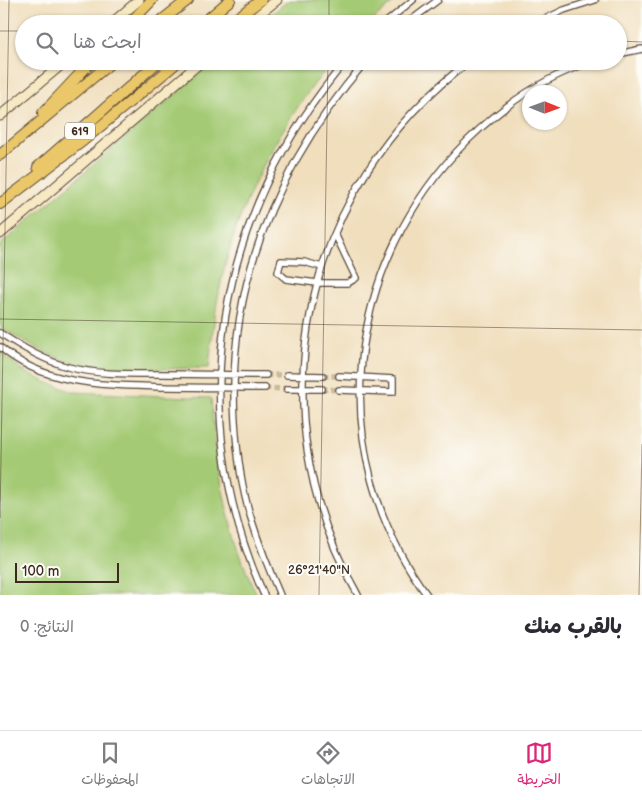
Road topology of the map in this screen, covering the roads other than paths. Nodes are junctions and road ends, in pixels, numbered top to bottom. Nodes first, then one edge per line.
1 (140, 0) edge
2 (152, 0) edge
3 (188, 0) edge
4 (230, 0) edge
5 (262, 0) edge
6 (277, 0) edge
7 (413, 0) edge
8 (438, 0) edge
9 (595, 0) edge
10 (122, 15) edge
11 (138, 15) edge
12 (169, 15) edge
13 (212, 15) edge
14 (241, 15) edge
15 (258, 15) edge
16 (395, 15) edge
17 (418, 15) edge
18 (553, 15) edge
19 (642, 49) edge
20 (627, 52) edge
21 (55, 70) edge
22 (83, 70) edge
23 (101, 70) edge
24 (149, 70) edge
25 (168, 70) edge
26 (191, 70) edge
27 (339, 70) edge
28 (358, 70) edge
29 (459, 70) edge
30 (573, 70) edge
31 (0, 116) edge
32 (9, 148) junction
33 (0, 155) edge
34 (0, 200) edge
35 (0, 204) edge
36 (0, 234) edge
37 (336, 234) junction
38 (322, 267) junction
39 (317, 282) junction
40 (0, 333) edge
41 (0, 347) edge
42 (102, 372) junction
43 (219, 374) junction
44 (234, 375) junction
45 (266, 375) tunnel mouth
46 (287, 375) tunnel mouth
47 (302, 376) junction
48 (323, 376) tunnel mouth
49 (339, 376) tunnel mouth
50 (361, 378) junction
51 (100, 384) junction
52 (219, 388) junction
53 (234, 388) junction
54 (265, 388) tunnel mouth
55 (287, 388) tunnel mouth
56 (322, 389) tunnel mouth
57 (302, 390) junction
58 (339, 390) tunnel mouth
59 (360, 391) junction
60 (264, 595) edge
61 (280, 595) edge
62 (358, 595) edge
63 (427, 595) edge

1 - 10 main road
2 - 11 highway
3 - 12 highway
4 - 13 highway
5 - 14 highway
6 - 15 main road
7 - 16 street
8 - 17 street
9 - 18 street
19 - 20 street
21 - 31 main road
22 - 32 highway
23 - 32 highway, 619
24 - 34 highway, 619
25 - 35 highway
26 - 36 main road
27 - 43 street
28 - 44 street
29 - 37 street
30 - 50 street
32 - 33 highway, 619
37 - 38 street
37 - 39 street
38 - 39 street
38 - 39 street
39 - 47 street
40 - 42 street
41 - 51 street
42 - 43 street
42 - 51 street
43 - 44 street
43 - 52 street
44 - 45 street
44 - 53 street
46 - 47 street
47 - 48 street
47 - 57 street
49 - 50 street
50 - 59 street
50 - 59 street
51 - 52 street
52 - 53 street
52 - 60 street
53 - 54 street
53 - 61 street
55 - 57 street
56 - 57 street
57 - 62 street
58 - 59 street
59 - 63 street

